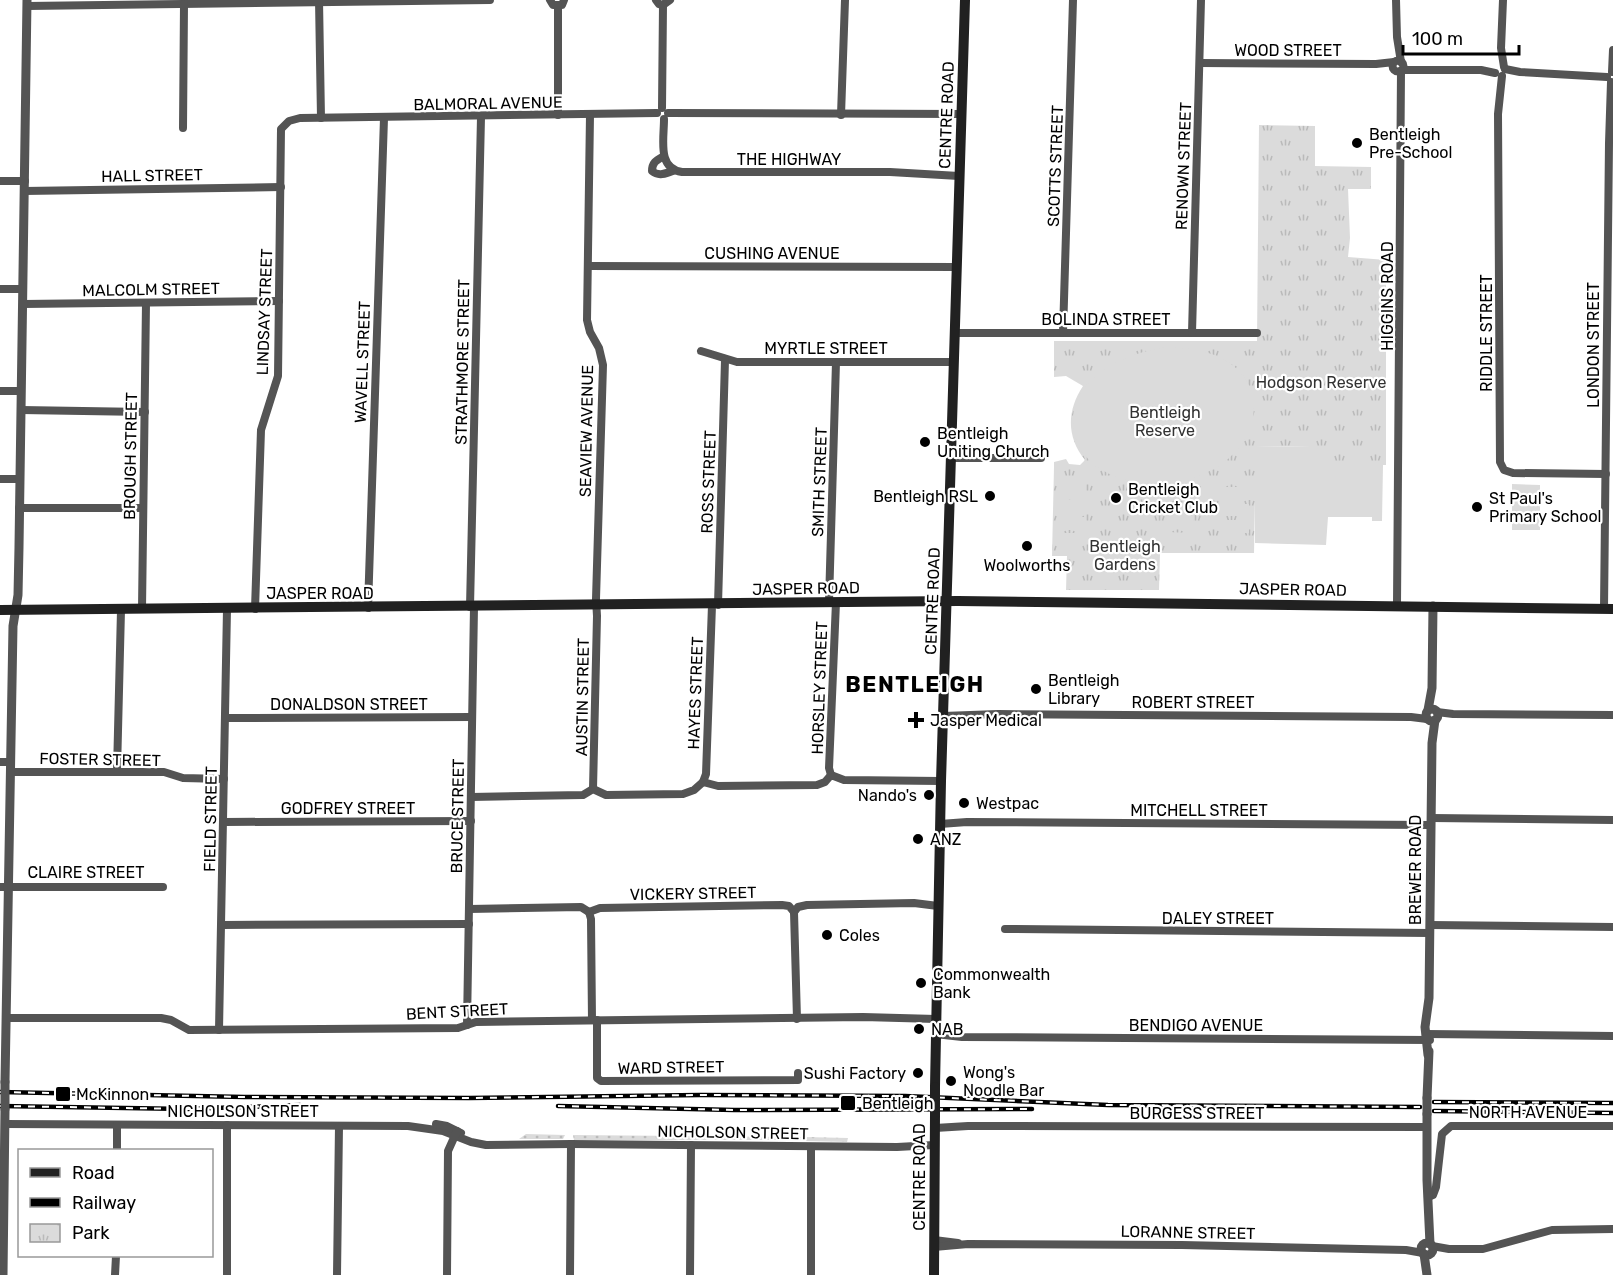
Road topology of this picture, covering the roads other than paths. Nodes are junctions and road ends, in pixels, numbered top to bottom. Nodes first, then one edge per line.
1 (490, 0) edge
2 (550, 0) edge
3 (564, 0) edge
4 (845, 0) edge
5 (965, 0) edge
6 (1073, 0) edge
7 (1202, 0) edge
8 (1396, 0) edge
9 (1503, 0) edge
10 (319, 1) edge
11 (663, 2) edge
12 (27, 3) edge
13 (184, 4) junction
14 (558, 6) junction
15 (1613, 50) edge
16 (1200, 63) junction
17 (1398, 66) junction
18 (1500, 71) junction
19 (1611, 77) edge
20 (662, 114) junction
21 (961, 114) junction
22 (558, 115) junction
23 (590, 115) junction
24 (841, 115) junction
25 (481, 117) junction
26 (321, 118) junction
27 (384, 118) junction
28 (183, 128) dead end
29 (664, 156) junction
30 (673, 171) junction
31 (959, 176) junction
32 (0, 181) edge
33 (1611, 183) edge
34 (24, 186) junction
35 (280, 187) junction
36 (588, 266) junction
37 (957, 267) junction
38 (0, 289) edge
39 (23, 289) junction
40 (279, 301) junction
41 (146, 303) junction
42 (23, 304) junction
43 (955, 333) junction
44 (1063, 333) junction
45 (1192, 333) junction
46 (1257, 333) dead end
47 (701, 351) dead end
48 (725, 360) junction
49 (836, 362) junction
50 (954, 362) junction
51 (0, 391) edge
52 (21, 391) junction
53 (21, 410) junction
54 (144, 412) junction
55 (951, 458) junction
56 (1041, 458) dead end
57 (1606, 474) junction
58 (0, 479) edge
59 (20, 479) junction
60 (1609, 501) edge
61 (19, 508) junction
62 (143, 508) junction
63 (946, 601) junction
64 (833, 602) junction
65 (715, 605) junction
66 (1397, 605) junction
67 (596, 606) junction
68 (1433, 606) junction
69 (472, 607) junction
70 (368, 608) junction
71 (142, 609) junction
72 (227, 609) junction
73 (255, 609) junction
74 (1609, 609) edge
75 (0, 610) edge
76 (15, 610) junction
77 (121, 610) junction
78 (943, 713) junction
79 (1432, 715) junction
80 (1613, 715) edge
81 (472, 717) junction
82 (225, 718) junction
83 (0, 762) edge
84 (10, 767) junction
85 (117, 771) junction
86 (831, 776) junction
87 (224, 779) junction
88 (941, 781) junction
89 (703, 782) junction
90 (592, 789) junction
91 (471, 797) junction
92 (1613, 820) edge
93 (471, 821) junction
94 (940, 821) junction
95 (224, 822) junction
96 (1431, 822) junction
97 (4, 886) edge
98 (163, 887) dead end
99 (938, 903) junction
100 (470, 909) junction
101 (589, 912) junction
102 (794, 912) junction
103 (469, 924) junction
104 (222, 925) junction
105 (1613, 927) edge
106 (1005, 929) dead end
107 (1430, 929) junction
108 (4, 1013) edge
109 (936, 1017) junction
110 (797, 1018) junction
111 (595, 1020) junction
112 (467, 1025) junction
113 (219, 1030) junction
114 (935, 1036) junction
115 (1613, 1036) edge
116 (1428, 1037) junction
117 (798, 1072) dead end
118 (934, 1122) junction
119 (5, 1124) junction
120 (117, 1125) junction
121 (227, 1125) junction
122 (339, 1126) junction
123 (1613, 1126) edge
124 (1427, 1127) junction
125 (455, 1133) junction
126 (571, 1144) junction
127 (691, 1145) junction
128 (811, 1147) junction
129 (934, 1148) junction
130 (117, 1149) edge
131 (2, 1165) edge
132 (1428, 1197) junction
133 (1613, 1229) edge
134 (934, 1244) junction
135 (1427, 1250) junction
136 (116, 1257) edge
137 (2, 1275) edge
138 (115, 1275) edge
139 (227, 1275) edge
140 (337, 1275) edge
141 (447, 1275) edge
142 (570, 1275) edge
143 (690, 1275) edge
144 (811, 1275) edge
145 (934, 1275) edge
146 (1427, 1275) edge

1 - 10 street
2 - 14 street
3 - 14 street
4 - 24 street
5 - 21 main road, CENTRE ROAD
6 - 44 street, SCOTTS STREET
7 - 16 street, RENOWN STREET
8 - 17 street, HIGGINS ROAD
9 - 18 street, RIDDLE STREET
10 - 13 street
10 - 26 street
11 - 20 street
12 - 13 street
12 - 34 street
13 - 28 street
14 - 22 street
15 - 19 street, LONDON STREET
16 - 17 street, WOOD STREET
16 - 45 street, RENOWN STREET
17 - 18 street, WOOD STREET
17 - 66 street, HIGGINS ROAD
18 - 19 street, WOOD STREET
18 - 57 street, RIDDLE STREET
19 - 33 street, LONDON STREET
20 - 23 street, BALMORAL AVENUE
20 - 24 street, BALMORAL AVENUE
20 - 29 street
21 - 24 street, BALMORAL AVENUE
21 - 31 main road, CENTRE ROAD
22 - 23 street, BALMORAL AVENUE
22 - 25 street, BALMORAL AVENUE
23 - 36 street, SEAVIEW AVENUE
25 - 27 street, BALMORAL AVENUE
25 - 69 street, STRATHMORE STREET
26 - 27 street, BALMORAL AVENUE
26 - 35 street, LINDSAY STREET
27 - 70 street, WAVELL STREET
29 - 30 street
29 - 30 street, THE HIGHWAY
30 - 31 street, THE HIGHWAY
31 - 37 main road, CENTRE ROAD
32 - 34 street, HALL STREET
33 - 57 street, LONDON STREET
34 - 35 street, HALL STREET
34 - 39 street
35 - 40 street, LINDSAY STREET
36 - 37 street, CUSHING AVENUE
36 - 67 street, SEAVIEW AVENUE
37 - 43 main road, CENTRE ROAD
38 - 39 street
39 - 42 street
40 - 41 street, MALCOLM STREET
40 - 73 street, LINDSAY STREET
41 - 42 street, MALCOLM STREET
41 - 54 street, BROUGH STREET
42 - 52 street
43 - 44 street, BOLINDA STREET
43 - 50 main road, CENTRE ROAD
44 - 45 street, BOLINDA STREET
45 - 46 street, BOLINDA STREET
47 - 48 street, MYRTLE STREET
48 - 49 street, MYRTLE STREET
48 - 65 street, ROSS STREET
49 - 50 street, MYRTLE STREET
49 - 64 street, SMITH STREET
50 - 55 main road, CENTRE ROAD
51 - 52 street
52 - 53 street
53 - 54 street
53 - 59 street
54 - 62 street, BROUGH STREET
55 - 56 street
55 - 63 main road, CENTRE ROAD
57 - 60 street, LONDON STREET
58 - 59 street
59 - 61 street
60 - 74 street, LONDON STREET
61 - 62 street
61 - 76 street
62 - 71 street, BROUGH STREET
63 - 64 main road, JASPER ROAD
63 - 66 main road, JASPER ROAD
63 - 78 main road, CENTRE ROAD
64 - 65 main road, JASPER ROAD
64 - 86 street, HORSLEY STREET
65 - 67 main road, JASPER ROAD
65 - 89 street, HAYES STREET
66 - 68 main road, JASPER ROAD
67 - 69 main road, JASPER ROAD
67 - 90 street, AUSTIN STREET
68 - 74 main road, JASPER ROAD
68 - 79 street, BREWER ROAD
69 - 70 main road, JASPER ROAD
69 - 81 street, BRUCE STREET
70 - 73 main road, JASPER ROAD
71 - 72 main road, JASPER ROAD
71 - 77 main road, JASPER ROAD
72 - 73 main road, JASPER ROAD
72 - 82 street, FIELD STREET
75 - 76 main road, JASPER ROAD
76 - 77 main road, JASPER ROAD
76 - 84 street
77 - 85 street
78 - 79 street, ROBERT STREET
78 - 88 main road, CENTRE ROAD
79 - 80 street, ROBERT STREET
79 - 96 street, BREWER ROAD
81 - 82 street, DONALDSON STREET
81 - 91 street, BRUCE STREET
82 - 87 street, FIELD STREET
83 - 84 street, FOSTER STREET
84 - 85 street, FOSTER STREET
84 - 97 street
85 - 87 street, FOSTER STREET
86 - 88 street
86 - 89 street
87 - 95 street, FIELD STREET
88 - 94 main road, CENTRE ROAD
89 - 90 street
90 - 91 street
91 - 93 street, BRUCE STREET
92 - 96 street, MITCHELL STREET
93 - 95 street, GODFREY STREET
93 - 100 street, BRUCE STREET
94 - 96 street, MITCHELL STREET
94 - 99 main road, CENTRE ROAD
95 - 104 street, FIELD STREET
96 - 107 street, BREWER ROAD
97 - 98 street, CLAIRE STREET
97 - 108 street
99 - 102 street, VICKERY STREET
99 - 109 main road, CENTRE ROAD
100 - 101 street, VICKERY STREET
100 - 103 street, BRUCE STREET
101 - 102 street, VICKERY STREET
101 - 111 street, WARD STREET
102 - 110 street
103 - 104 street
103 - 112 street, BRUCE STREET
104 - 113 street, FIELD STREET
105 - 107 street, DALEY STREET
106 - 107 street, DALEY STREET
107 - 116 street, BREWER ROAD
108 - 113 street, BENT STREET
108 - 119 street, bridge
109 - 110 street, BENT STREET
109 - 114 main road, CENTRE ROAD
110 - 111 street, BENT STREET
111 - 112 street, BENT STREET
111 - 117 street, WARD STREET
112 - 113 street, BENT STREET
114 - 116 street, BENDIGO AVENUE
114 - 118 main road, CENTRE ROAD, bridge
115 - 116 street, BENDIGO AVENUE
116 - 124 street, BREWER ROAD, bridge
118 - 124 street, BURGESS STREET
118 - 129 main road, CENTRE ROAD
119 - 120 street, NICHOLSON STREET
119 - 131 street
120 - 121 street, NICHOLSON STREET
120 - 130 street
121 - 122 street, NICHOLSON STREET
121 - 139 street
122 - 125 street, NICHOLSON STREET
122 - 140 street
123 - 132 street, NORTH AVENUE
124 - 132 street, BREWER ROAD
125 - 126 street, NICHOLSON STREET
125 - 141 street
126 - 127 street, NICHOLSON STREET
126 - 142 street
127 - 128 street, NICHOLSON STREET
127 - 143 street
128 - 129 street, NICHOLSON STREET
128 - 144 street
129 - 134 main road, CENTRE ROAD
131 - 137 street
132 - 135 street, BREWER ROAD
133 - 135 street, LORANNE STREET
134 - 135 street, LORANNE STREET
134 - 145 main road, CENTRE ROAD
135 - 146 street, BREWER ROAD
136 - 138 street

